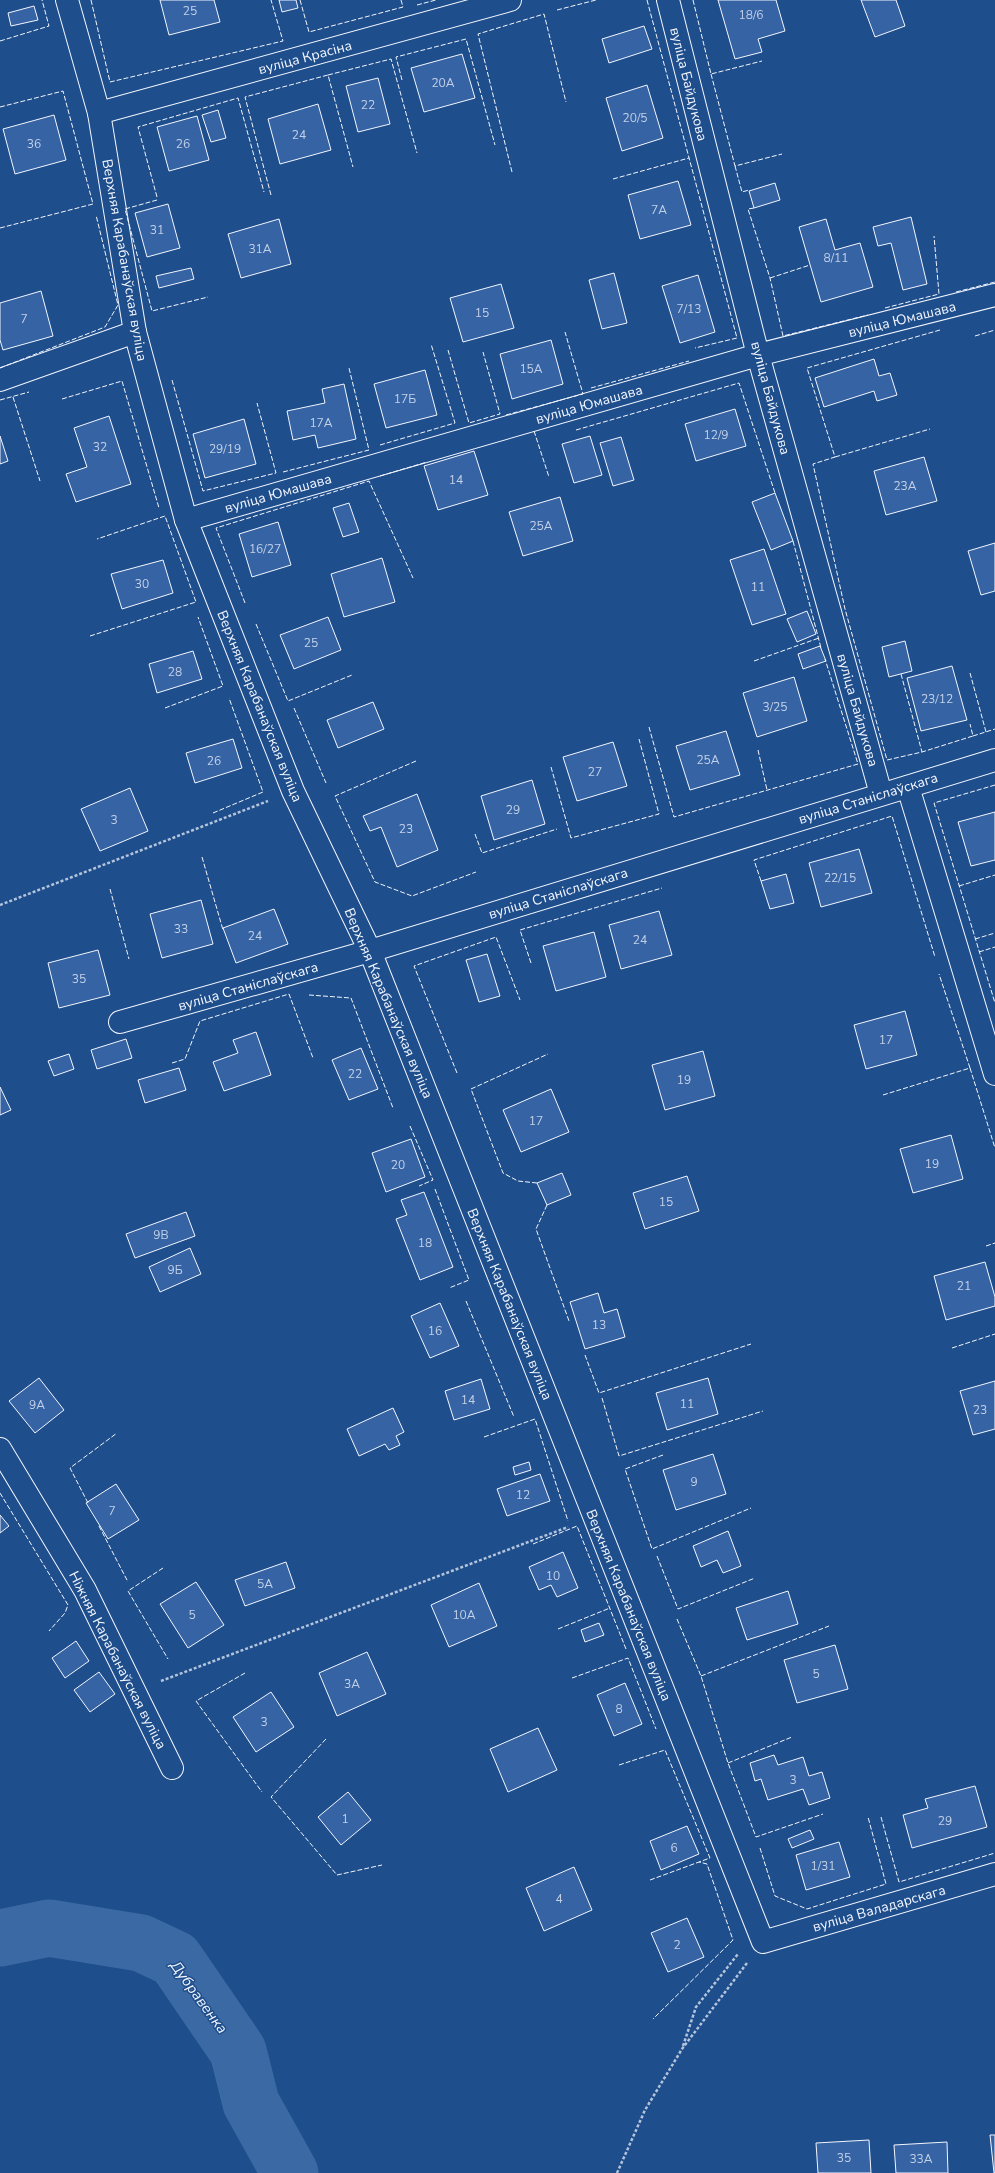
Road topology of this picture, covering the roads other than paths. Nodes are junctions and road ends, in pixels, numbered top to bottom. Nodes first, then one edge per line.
1 (67, 0) edge
2 (510, 0) edge
3 (668, 0) edge
4 (99, 113) junction
5 (995, 295) edge
6 (135, 332) junction
7 (758, 355) junction
8 (0, 380) edge
9 (186, 520) junction
10 (995, 760) edge
11 (908, 787) junction
12 (881, 794) junction
13 (370, 951) junction
14 (120, 1022) dead end
15 (995, 1074) edge
16 (0, 1449) edge
17 (172, 1768) dead end
18 (995, 1874) edge
19 (760, 1935) joint

1 - 4 street, Верхняя Карабанаўская вуліца
2 - 4 street, вуліца Красіна
3 - 7 street, вуліца Байдукова
4 - 6 street, Верхняя Карабанаўская вуліца
5 - 7 street, вуліца Юмашава
6 - 8 street
6 - 9 street, Верхняя Карабанаўская вуліца
7 - 9 street, вуліца Юмашава
7 - 12 street, вуліца Байдукова
9 - 13 street, Верхняя Карабанаўская вуліца
10 - 11 street, вуліца Станіслаўскага
11 - 12 street, вуліца Станіслаўскага
11 - 15 street
12 - 13 street, вуліца Станіслаўскага
13 - 14 street, вуліца Станіслаўскага
13 - 19 street, Верхняя Карабанаўская вуліца
16 - 17 street, Ніжняя Карабанаўская вуліца
18 - 19 street, вуліца Валадарскага

